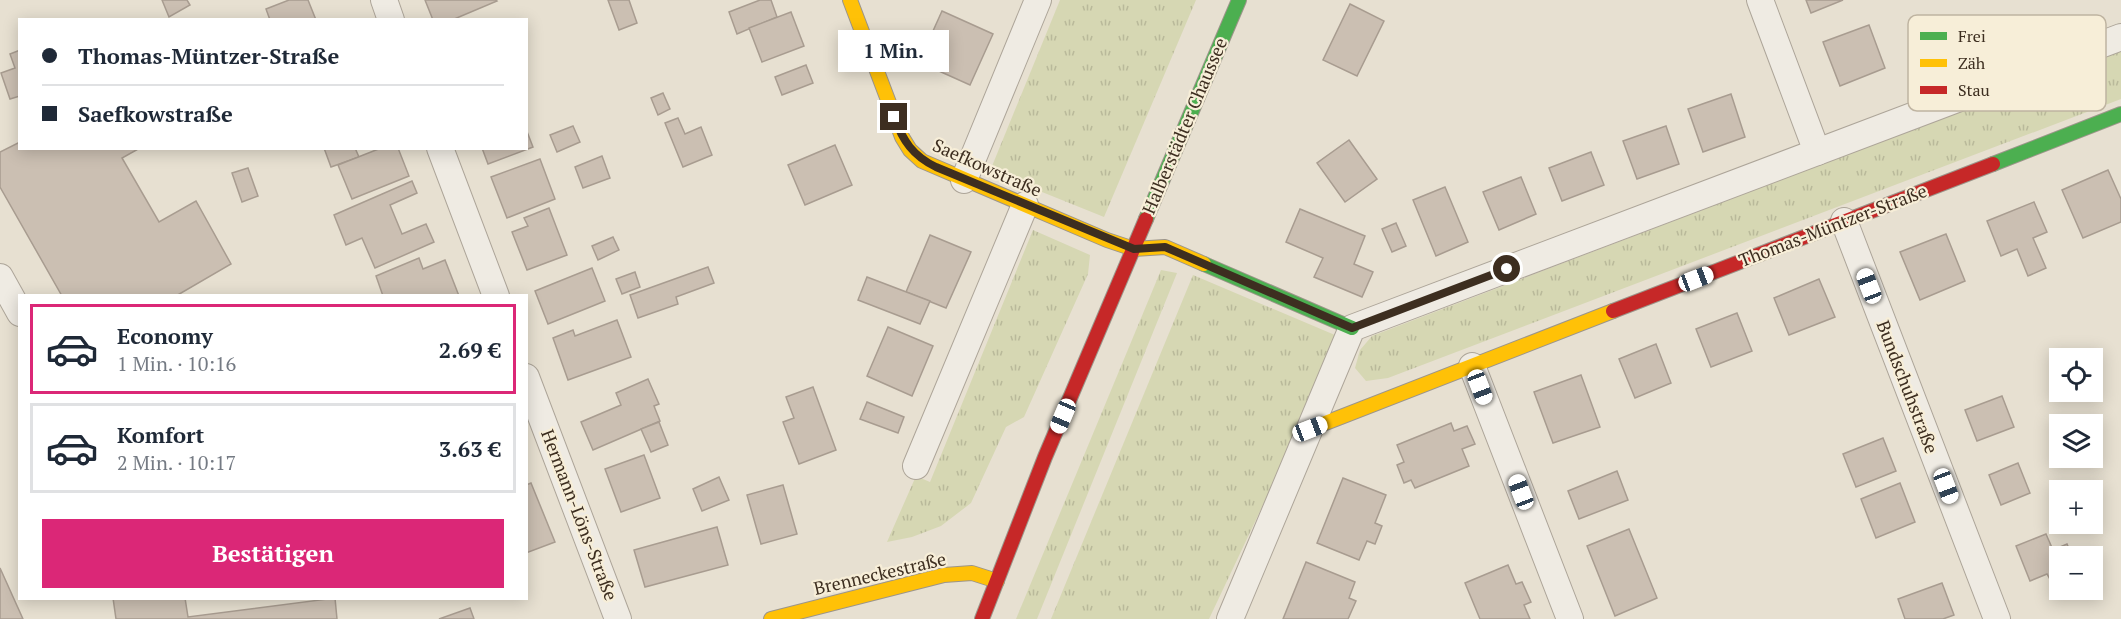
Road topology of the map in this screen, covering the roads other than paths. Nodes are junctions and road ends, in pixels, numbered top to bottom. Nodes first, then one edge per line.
1 (384, 0) edge
2 (850, 0) edge
3 (1038, 0) edge
4 (1239, 0) edge
5 (1760, 0) edge
6 (390, 18) edge
7 (2121, 37) edge
8 (2106, 43) edge
9 (1925, 111) edge
10 (2121, 114) edge
11 (441, 150) edge
12 (1817, 152) junction
13 (964, 180) junction
14 (1025, 205) junction
15 (1844, 222) junction
16 (1134, 249) junction
17 (0, 277) edge
18 (495, 294) edge
19 (18, 309) edge
20 (1352, 328) junction
21 (1473, 366) junction
22 (528, 381) edge
23 (1310, 429) junction
24 (916, 466) dead end
25 (997, 581) junction
26 (618, 619) edge
27 (771, 619) edge
28 (982, 619) edge
29 (1230, 619) edge
30 (1570, 619) edge
31 (1997, 619) edge

1 - 6 street
2 - 13 street, Saefkowstraße
3 - 13 street
4 - 16 street, Halberstädter Chaussee
5 - 12 street
7 - 8 street
9 - 12 street
10 - 15 street, Thomas-Müntzer-Straße
11 - 18 street
12 - 20 street
13 - 14 street, Saefkowstraße
14 - 16 street, Saefkowstraße
14 - 24 street
15 - 21 street, Thomas-Müntzer-Straße
15 - 31 street, Bundschuhstraße
16 - 20 street
16 - 25 street, Halberstädter Chaussee
17 - 19 street
20 - 23 street
21 - 23 street, Thomas-Müntzer-Straße
21 - 30 street
22 - 26 street, Hermann-Löns-Straße
23 - 29 street
25 - 27 street, Brenneckestraße
25 - 28 street, Halberstädter Chaussee

